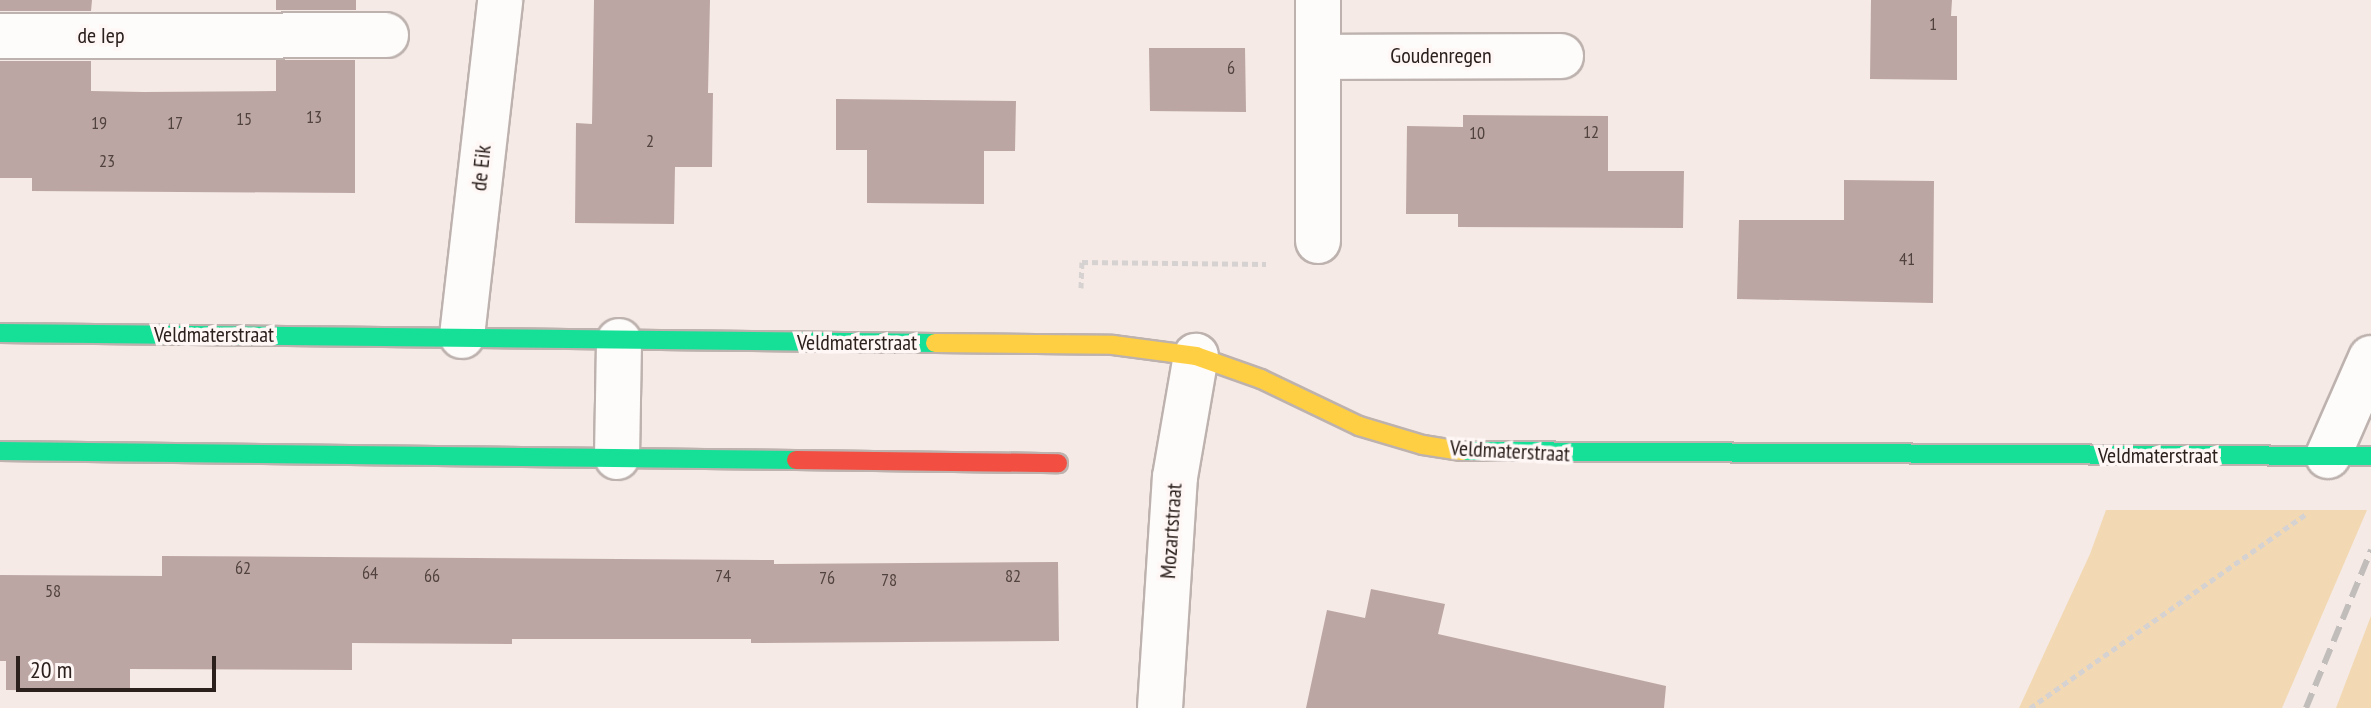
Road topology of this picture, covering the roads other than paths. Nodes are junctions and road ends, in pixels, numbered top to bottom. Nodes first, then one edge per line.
1 (500, 0) edge
2 (1318, 0) edge
3 (202, 18) edge
4 (386, 35) dead end
5 (0, 36) edge
6 (1561, 56) dead end
7 (1320, 57) junction
8 (1318, 241) road end
9 (0, 333) edge
10 (462, 336) junction
11 (619, 341) junction
12 (1196, 356) junction
13 (2371, 358) edge
14 (0, 451) edge
15 (2328, 456) junction
16 (2371, 456) edge
17 (617, 457) junction
18 (1058, 463) dead end
19 (1160, 708) edge

1 - 10 street, de Eik
2 - 7 street
3 - 4 street, de Iep
3 - 5 street, de Iep
6 - 7 street, Goudenregen
7 - 8 street
9 - 10 street, Veldmaterstraat
10 - 11 street, Veldmaterstraat
11 - 12 street, Veldmaterstraat
11 - 17 street
12 - 15 street, Veldmaterstraat
12 - 19 street, Mozartstraat
13 - 15 street
14 - 17 street
15 - 16 street, Veldmaterstraat
17 - 18 street

